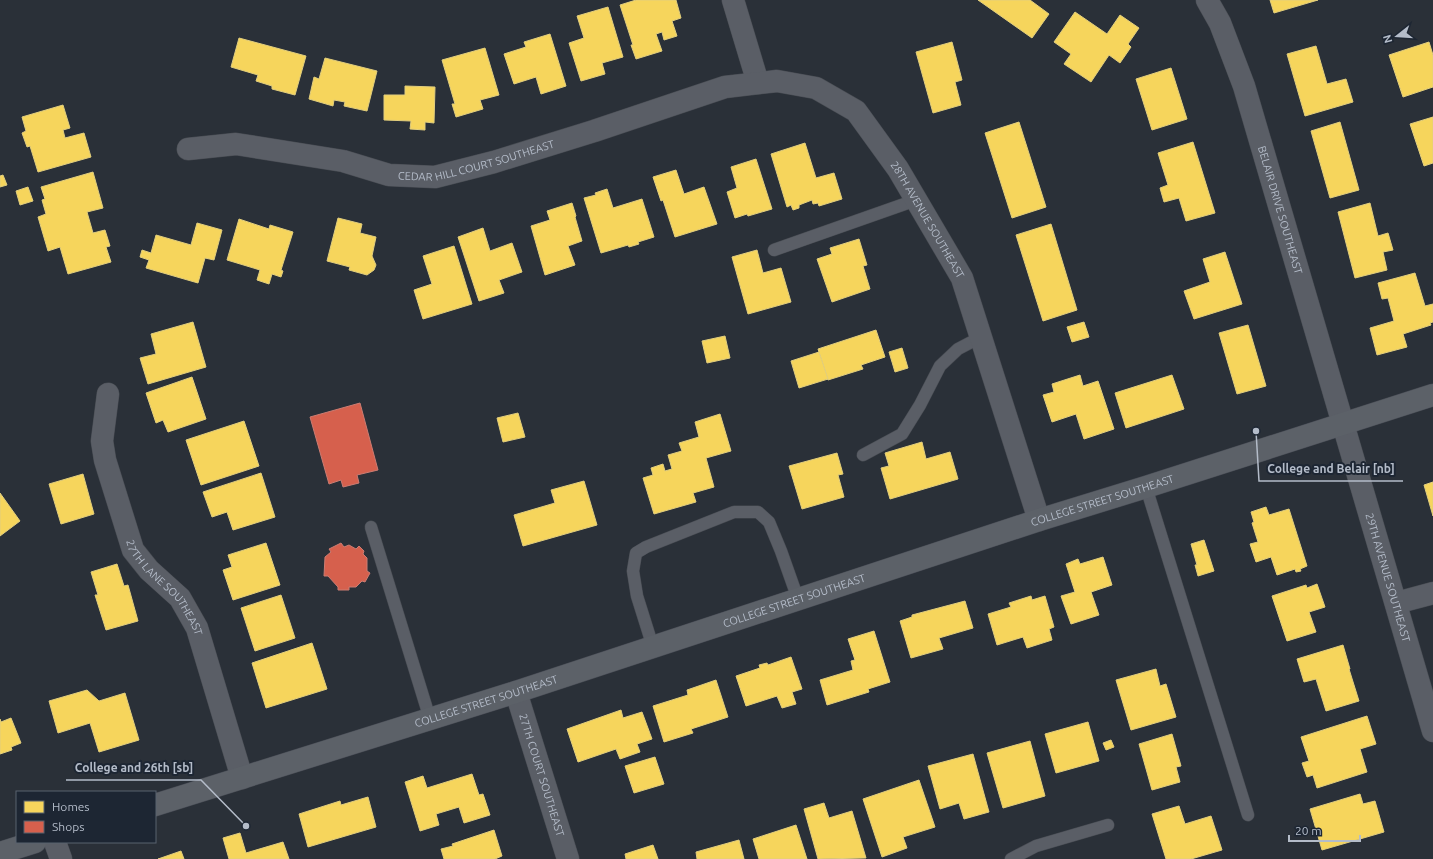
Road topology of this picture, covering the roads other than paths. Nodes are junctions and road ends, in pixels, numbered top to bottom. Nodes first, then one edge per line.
1 (733, 0) edge
2 (1208, 0) edge
3 (758, 83) junction
4 (188, 149) dead end
5 (916, 200) junction
6 (774, 250) dead end
7 (981, 337) junction
8 (108, 394) dead end
9 (1433, 395) edge
10 (1343, 424) junction
11 (863, 455) dead end
12 (1146, 487) junction
13 (1039, 520) junction
14 (371, 527) dead end
15 (1433, 593) edge
16 (798, 599) junction
17 (1396, 603) junction
18 (653, 647) junction
19 (516, 692) junction
20 (430, 719) junction
21 (1433, 731) edge
22 (242, 778) junction
23 (156, 805) edge
24 (1248, 815) dead end
25 (1108, 825) dead end
26 (32, 843) edge
27 (56, 843) edge
28 (0, 853) edge
29 (61, 859) edge
30 (568, 859) edge
31 (1011, 859) edge

1 - 3 street
2 - 10 street, BELAIR DRIVE SOUTHEAST
3 - 4 street, CEDAR HILL COURT SOUTHEAST
3 - 5 street, 28TH AVENUE SOUTHEAST
5 - 6 lane
5 - 7 street, 28TH AVENUE SOUTHEAST
7 - 11 lane
7 - 13 street, 28TH AVENUE SOUTHEAST
8 - 22 street, 27TH LANE SOUTHEAST
9 - 10 main road, COLLEGE STREET SOUTHEAST
10 - 12 main road, COLLEGE STREET SOUTHEAST
10 - 17 street, 29TH AVENUE SOUTHEAST
12 - 13 main road, COLLEGE STREET SOUTHEAST
12 - 24 lane
13 - 16 main road, COLLEGE STREET SOUTHEAST
14 - 20 lane
15 - 17 street
16 - 18 main road, COLLEGE STREET SOUTHEAST
16 - 18 lane
17 - 21 street, 29TH AVENUE SOUTHEAST
18 - 19 main road, COLLEGE STREET SOUTHEAST
19 - 20 main road, COLLEGE STREET SOUTHEAST
19 - 30 street, 27TH COURT SOUTHEAST
20 - 22 main road, COLLEGE STREET SOUTHEAST
22 - 23 main road, COLLEGE STREET SOUTHEAST
25 - 31 lane
26 - 28 main road
27 - 29 street

